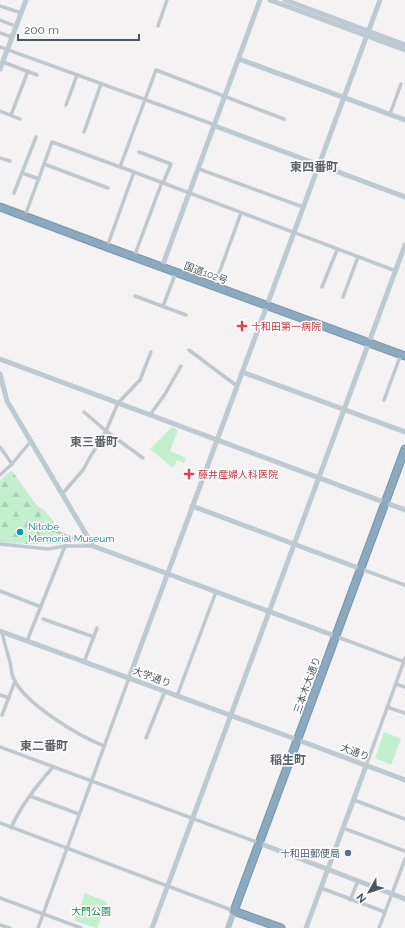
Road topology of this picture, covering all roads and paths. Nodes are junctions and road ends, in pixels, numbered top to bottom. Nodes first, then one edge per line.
1 (26, 0) edge
2 (167, 0) edge
3 (260, 0) edge
4 (270, 0) edge
5 (285, 0) edge
6 (380, 0) edge
7 (0, 6) edge
8 (20, 13) junction
9 (0, 20) edge
10 (16, 26) junction
11 (158, 26) dead end
12 (0, 33) edge
13 (368, 34) junction
14 (12, 37) junction
15 (405, 45) edge
16 (0, 47) edge
17 (7, 50) junction
18 (405, 50) edge
19 (239, 59) junction
20 (3, 62) junction
21 (0, 69) edge
22 (28, 71) junction
23 (37, 75) dead end
24 (77, 75) junction
25 (101, 84) junction
26 (401, 84) dead end
27 (225, 96) junction
28 (344, 98) junction
29 (144, 100) junction
30 (66, 105) dead end
31 (0, 111) edge
32 (390, 114) junction
33 (11, 115) junction
34 (20, 119) dead end
35 (284, 119) dead end
36 (405, 120) edge
37 (215, 126) junction
38 (84, 132) dead end
39 (36, 137) dead end
40 (139, 152) dead end
41 (0, 158) edge
42 (10, 161) dead end
43 (44, 164) junction
44 (319, 165) junction
45 (120, 167) junction
46 (198, 169) junction
47 (134, 172) junction
48 (22, 173) junction
49 (39, 179) junction
50 (162, 182) junction
51 (108, 188) dead end
52 (14, 193) dead end
53 (189, 193) junction
54 (405, 197) edge
55 (0, 207) edge
56 (303, 207) junction
57 (241, 213) junction
58 (25, 216) junction
59 (294, 233) junction
60 (405, 245) edge
61 (107, 247) junction
62 (337, 250) junction
63 (134, 257) junction
64 (358, 257) junction
65 (162, 267) junction
66 (396, 271) junction
67 (176, 272) junction
68 (214, 286) junction
69 (322, 287) dead end
70 (135, 296) dead end
71 (343, 297) dead end
72 (163, 306) junction
73 (267, 306) junction
74 (186, 315) dead end
75 (368, 343) junction
76 (189, 350) dead end
77 (151, 352) dead end
78 (403, 355) edge
79 (0, 359) edge
80 (181, 366) dead end
81 (242, 372) junction
82 (0, 374) edge
83 (237, 386) junction
84 (3, 397) edge
85 (384, 400) dead end
86 (118, 403) junction
87 (343, 409) junction
88 (84, 412) dead end
89 (150, 415) junction
90 (106, 431) junction
91 (405, 432) edge
92 (217, 440) junction
93 (31, 441) junction
94 (0, 447) edge
95 (405, 449) edge
96 (143, 458) dead end
97 (12, 464) junction
98 (0, 475) edge
99 (319, 477) junction
100 (63, 493) junction
101 (386, 502) junction
102 (192, 506) junction
103 (405, 510) edge
104 (52, 530) dead end
105 (0, 544) edge
106 (294, 544) junction
107 (91, 545) junction
108 (65, 546) junction
109 (361, 569) junction
110 (167, 574) junction
111 (405, 586) edge
112 (0, 591) edge
113 (216, 592) junction
114 (41, 607) junction
115 (269, 612) junction
116 (43, 618) dead end
117 (97, 628) dead end
118 (1, 631) edge
119 (336, 636) junction
120 (94, 637) junction
121 (27, 641) junction
122 (405, 660) edge
123 (84, 662) junction
124 (129, 678) junction
125 (15, 682) junction
126 (396, 684) junction
127 (405, 687) edge
128 (165, 691) junction
129 (0, 695) edge
130 (177, 696) junction
131 (9, 698) junction
132 (387, 707) junction
133 (405, 713) edge
134 (2, 715) dead end
135 (231, 715) junction
136 (146, 738) dead end
137 (298, 740) junction
138 (104, 746) junction
139 (0, 747) edge
140 (366, 766) junction
141 (53, 767) junction
142 (405, 780) edge
143 (92, 781) junction
144 (30, 796) junction
145 (354, 800) junction
146 (79, 814) junction
147 (405, 818) edge
148 (193, 819) junction
149 (0, 823) edge
150 (11, 828) junction
151 (343, 828) junction
152 (260, 843) junction
153 (67, 848) junction
154 (404, 849) edge
155 (405, 859) edge
156 (328, 869) junction
157 (358, 881) junction
158 (168, 886) junction
159 (321, 888) junction
160 (391, 894) junction
161 (0, 898) edge
162 (405, 899) edge
163 (350, 900) junction
164 (234, 911) junction
165 (385, 912) junction
166 (43, 914) junction
167 (0, 924) edge
168 (10, 928) edge
169 (38, 928) edge
170 (81, 928) edge
171 (152, 928) edge
172 (228, 928) edge
173 (281, 928) edge
174 (306, 928) edge
175 (379, 928) edge

1 - 8 street
2 - 11 street
3 - 19 street
4 - 13 street
5 - 13 street
6 - 13 street
7 - 8 street
8 - 10 street
9 - 10 street
10 - 14 street
12 - 14 street
13 - 15 street
13 - 18 street
13 - 28 street
14 - 17 street
16 - 17 street
17 - 20 street
17 - 24 street
19 - 27 street
19 - 28 street
20 - 21 street
20 - 22 street
22 - 23 street
22 - 33 street
24 - 25 street
24 - 30 street
25 - 29 street
25 - 38 street
26 - 32 street
27 - 29 street
27 - 35 street
27 - 37 street
28 - 32 street
28 - 44 street
29 - 37 street
29 - 45 street
31 - 33 street
32 - 36 street
33 - 34 street
37 - 44 street
37 - 46 street
39 - 48 street
40 - 50 street
41 - 42 street
43 - 45 street
43 - 49 street
43 - 51 street
44 - 54 street
44 - 56 street
45 - 47 street
46 - 53 street
46 - 56 street
47 - 50 street
47 - 61 street
48 - 49 street
48 - 52 street
49 - 58 street
50 - 53 street
50 - 63 street
53 - 57 street
53 - 65 street
55 - 58 highway, 国道102号
56 - 59 street
57 - 59 street
57 - 68 street
58 - 61 highway, 国道102号
59 - 62 street
59 - 73 street
60 - 66 street
61 - 63 highway, 国道102号
62 - 64 street
62 - 69 street
63 - 65 highway, 国道102号
64 - 66 street
64 - 71 street
65 - 67 highway, 国道102号
66 - 75 street
67 - 68 highway, 国道102号
67 - 72 street
68 - 73 highway, 国道102号
70 - 72 street
72 - 74 street
73 - 75 highway, 国道102号
73 - 81 street
75 - 78 highway, 国道102号
75 - 87 street
76 - 83 street
77 - 86 street
78 - 85 street
79 - 86 street
80 - 89 street
81 - 83 street
81 - 87 street
82 - 84 street
83 - 92 street
84 - 93 street
86 - 89 street
86 - 90 street
87 - 91 street
87 - 99 street
88 - 90 street
89 - 92 street
90 - 96 street
90 - 100 street
92 - 99 street
92 - 102 street
93 - 97 street
93 - 100 street
94 - 97 street
95 - 101 highway, 三本木大通り
97 - 98 street
99 - 101 street
99 - 106 street
100 - 107 street
101 - 103 street
101 - 109 highway, 三本木大通り
102 - 106 street
102 - 110 street
104 - 107 street
105 - 108 street
106 - 109 street
106 - 115 street
107 - 108 street
107 - 110 street
108 - 114 street
109 - 111 street
109 - 119 highway, 三本木大通り
110 - 113 street
110 - 124 street
112 - 114 street
113 - 115 street
113 - 130 street
114 - 121 street
115 - 119 street
115 - 135 street
116 - 120 street
117 - 120 street
118 - 121 street, 大学通り
118 - 125 street
119 - 122 street
119 - 137 highway, 三本木大通り
120 - 123 street
121 - 123 street, 大学通り
122 - 126 street
123 - 124 street, 大学通り
124 - 128 street, 大学通り
124 - 138 street
125 - 131 street
125 - 138 street
126 - 127 street
126 - 132 street
128 - 130 street, 大学通り
128 - 136 street
129 - 131 street
130 - 135 street, 大学通り
131 - 134 street
132 - 133 street
132 - 140 street
135 - 137 street, 大学通り
135 - 148 street
137 - 140 street, 大通り
137 - 152 highway, 三本木大通り
138 - 143 street
139 - 141 street
140 - 142 street, 大通り
140 - 145 street
141 - 143 street
141 - 144 street
143 - 146 street
143 - 148 street
144 - 146 street
144 - 150 street
145 - 147 street
145 - 151 street
146 - 153 street
148 - 152 street
148 - 158 street
149 - 150 street
150 - 153 street
151 - 154 street
151 - 156 street
152 - 156 street
152 - 164 highway, 三本木大通り
153 - 158 street
153 - 166 street
155 - 160 street
156 - 157 street
156 - 159 street
157 - 160 street
157 - 163 street
158 - 164 street
158 - 171 street
159 - 163 street
159 - 174 street
160 - 162 street
160 - 165 street
161 - 166 street
163 - 165 street
164 - 172 main road, 三本木大通り
164 - 173 highway
165 - 175 street
166 - 169 street
166 - 170 street
167 - 168 street

